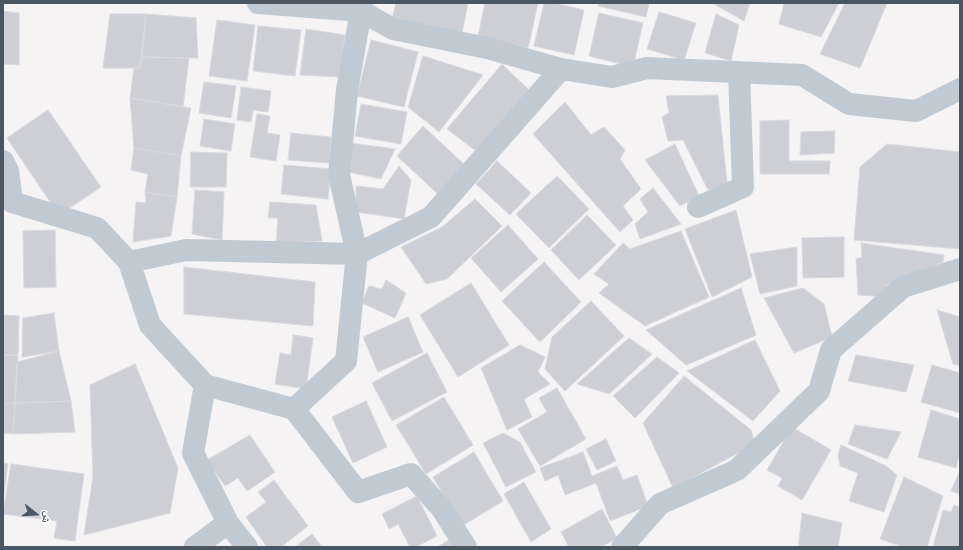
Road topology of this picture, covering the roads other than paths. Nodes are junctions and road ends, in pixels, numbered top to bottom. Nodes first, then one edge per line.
1 (258, 3) edge
2 (362, 7) edge
3 (561, 69) junction
4 (739, 72) junction
5 (960, 89) edge
6 (3, 161) edge
7 (8, 204) edge
8 (698, 207) dead end
9 (357, 254) junction
10 (129, 262) junction
11 (960, 269) edge
12 (205, 385) junction
13 (294, 408) junction
14 (228, 523) junction
15 (195, 547) edge
16 (247, 547) edge
17 (466, 547) edge
18 (622, 547) edge

1 - 2 street
2 - 3 street
2 - 9 street
3 - 4 street
3 - 9 street
4 - 5 street
4 - 8 street
6 - 7 street
7 - 10 street
9 - 10 street
9 - 13 street
10 - 12 street
11 - 18 street
12 - 13 street
12 - 14 street
13 - 17 street
14 - 15 street
14 - 16 street

